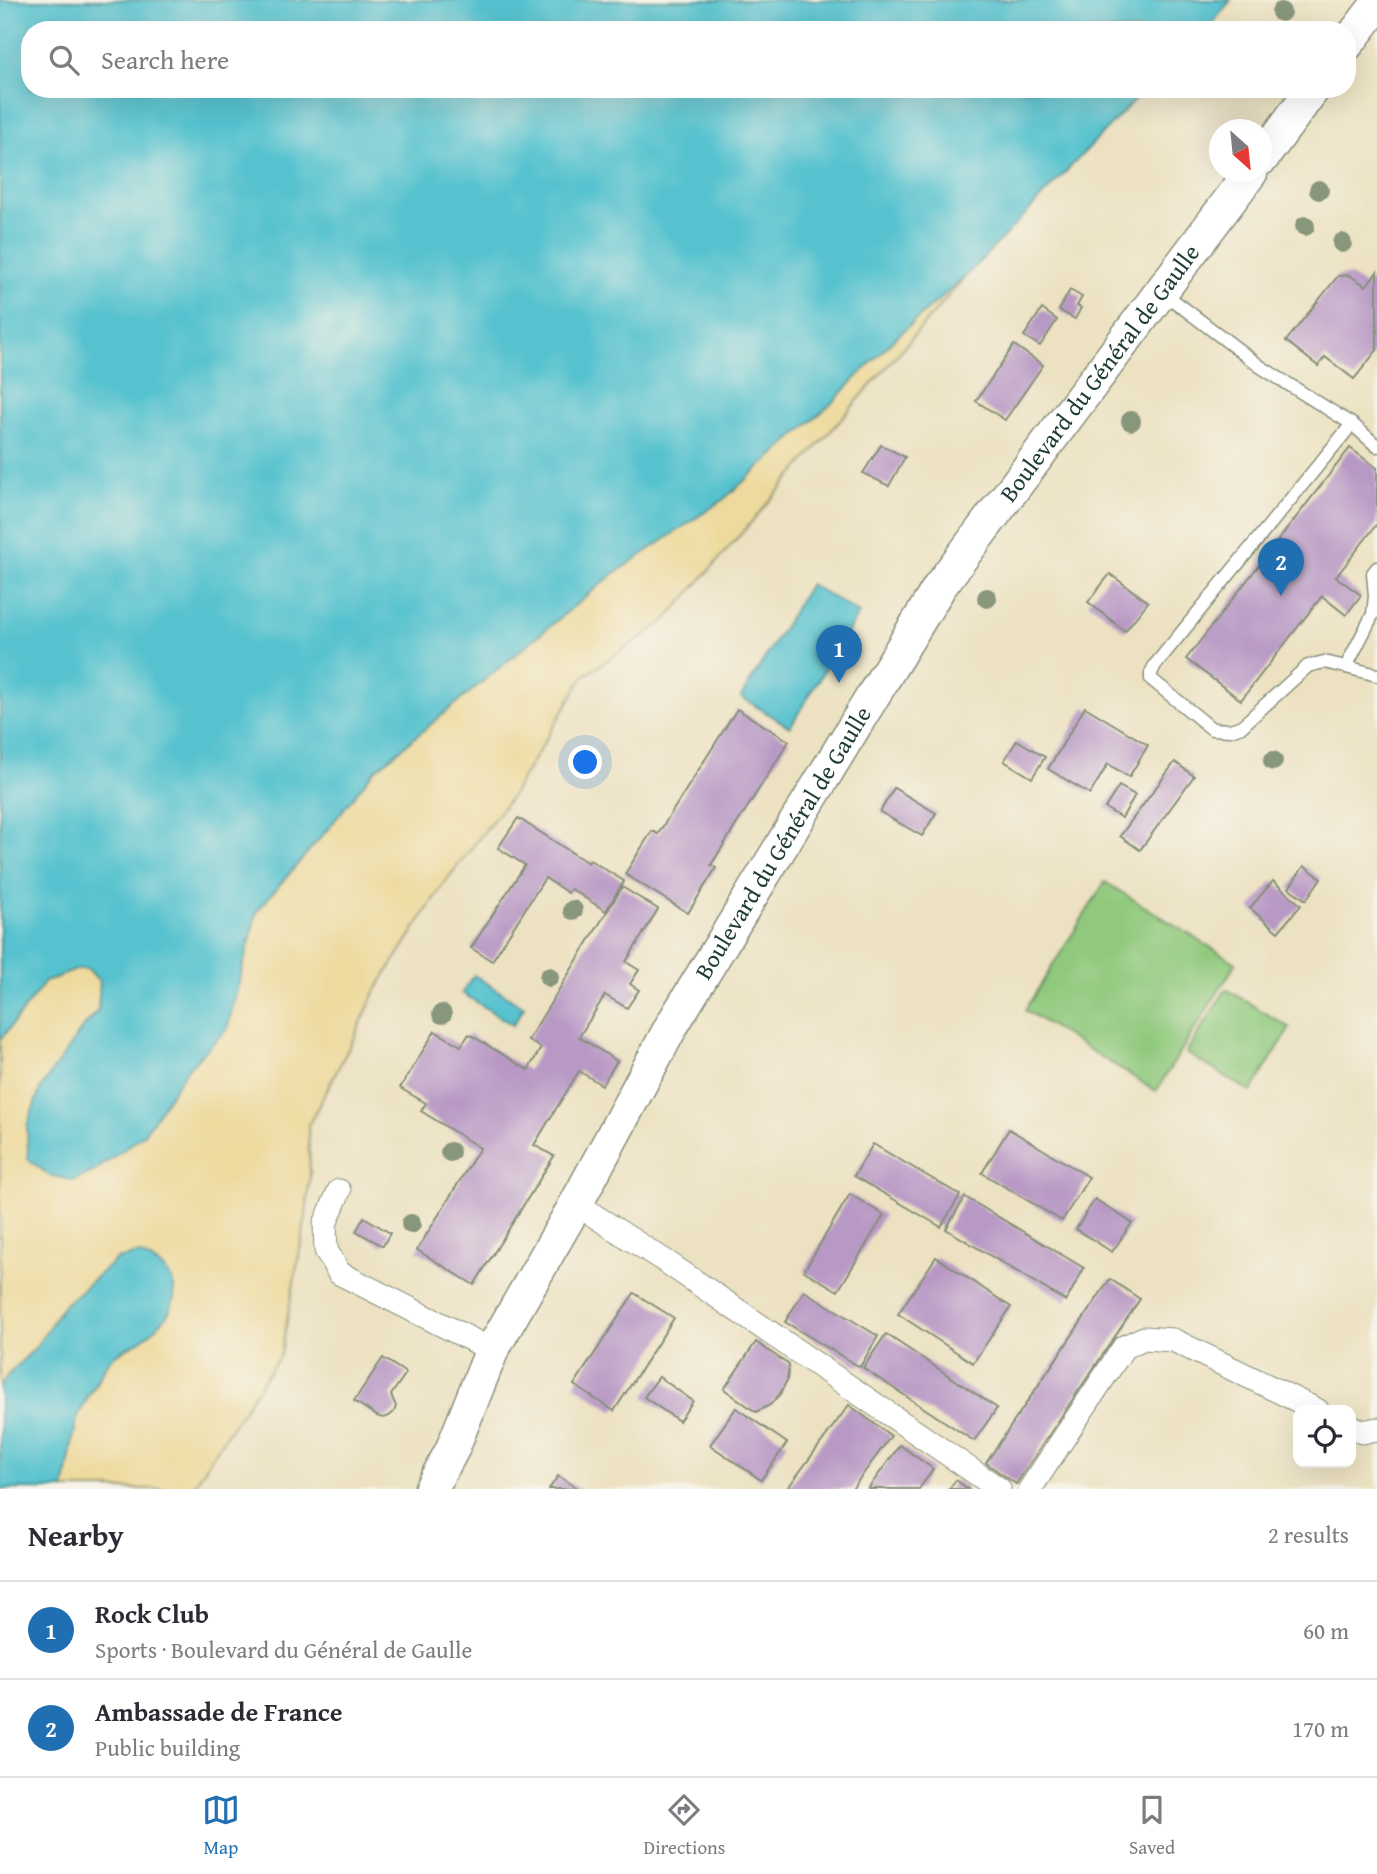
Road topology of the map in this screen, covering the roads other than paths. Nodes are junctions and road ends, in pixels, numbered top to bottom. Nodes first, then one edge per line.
1 (1377, 5) edge
2 (1356, 32) edge
3 (1306, 98) edge
4 (1272, 144) edge
5 (1243, 182) edge
6 (1161, 291) junction
7 (1352, 424) junction
8 (1377, 446) edge
9 (1377, 568) edge
10 (1346, 667) junction
11 (1377, 675) edge
12 (339, 1191) dead end
13 (576, 1204) junction
14 (492, 1350) junction
15 (1307, 1405) edge
16 (1356, 1429) edge
17 (1377, 1429) edge
18 (432, 1489) edge
19 (999, 1489) edge
20 (1030, 1489) edge

1 - 2 main road
3 - 4 main road
5 - 6 main road, Boulevard du Général de Gaulle
6 - 7 lane
6 - 13 main road, Boulevard du Général de Gaulle
7 - 8 lane
7 - 10 lane
9 - 10 lane
10 - 11 lane
12 - 14 street
13 - 14 main road, Boulevard du Général de Gaulle
13 - 19 street
14 - 18 main road, Boulevard du Général de Gaulle
15 - 20 street
16 - 17 street

